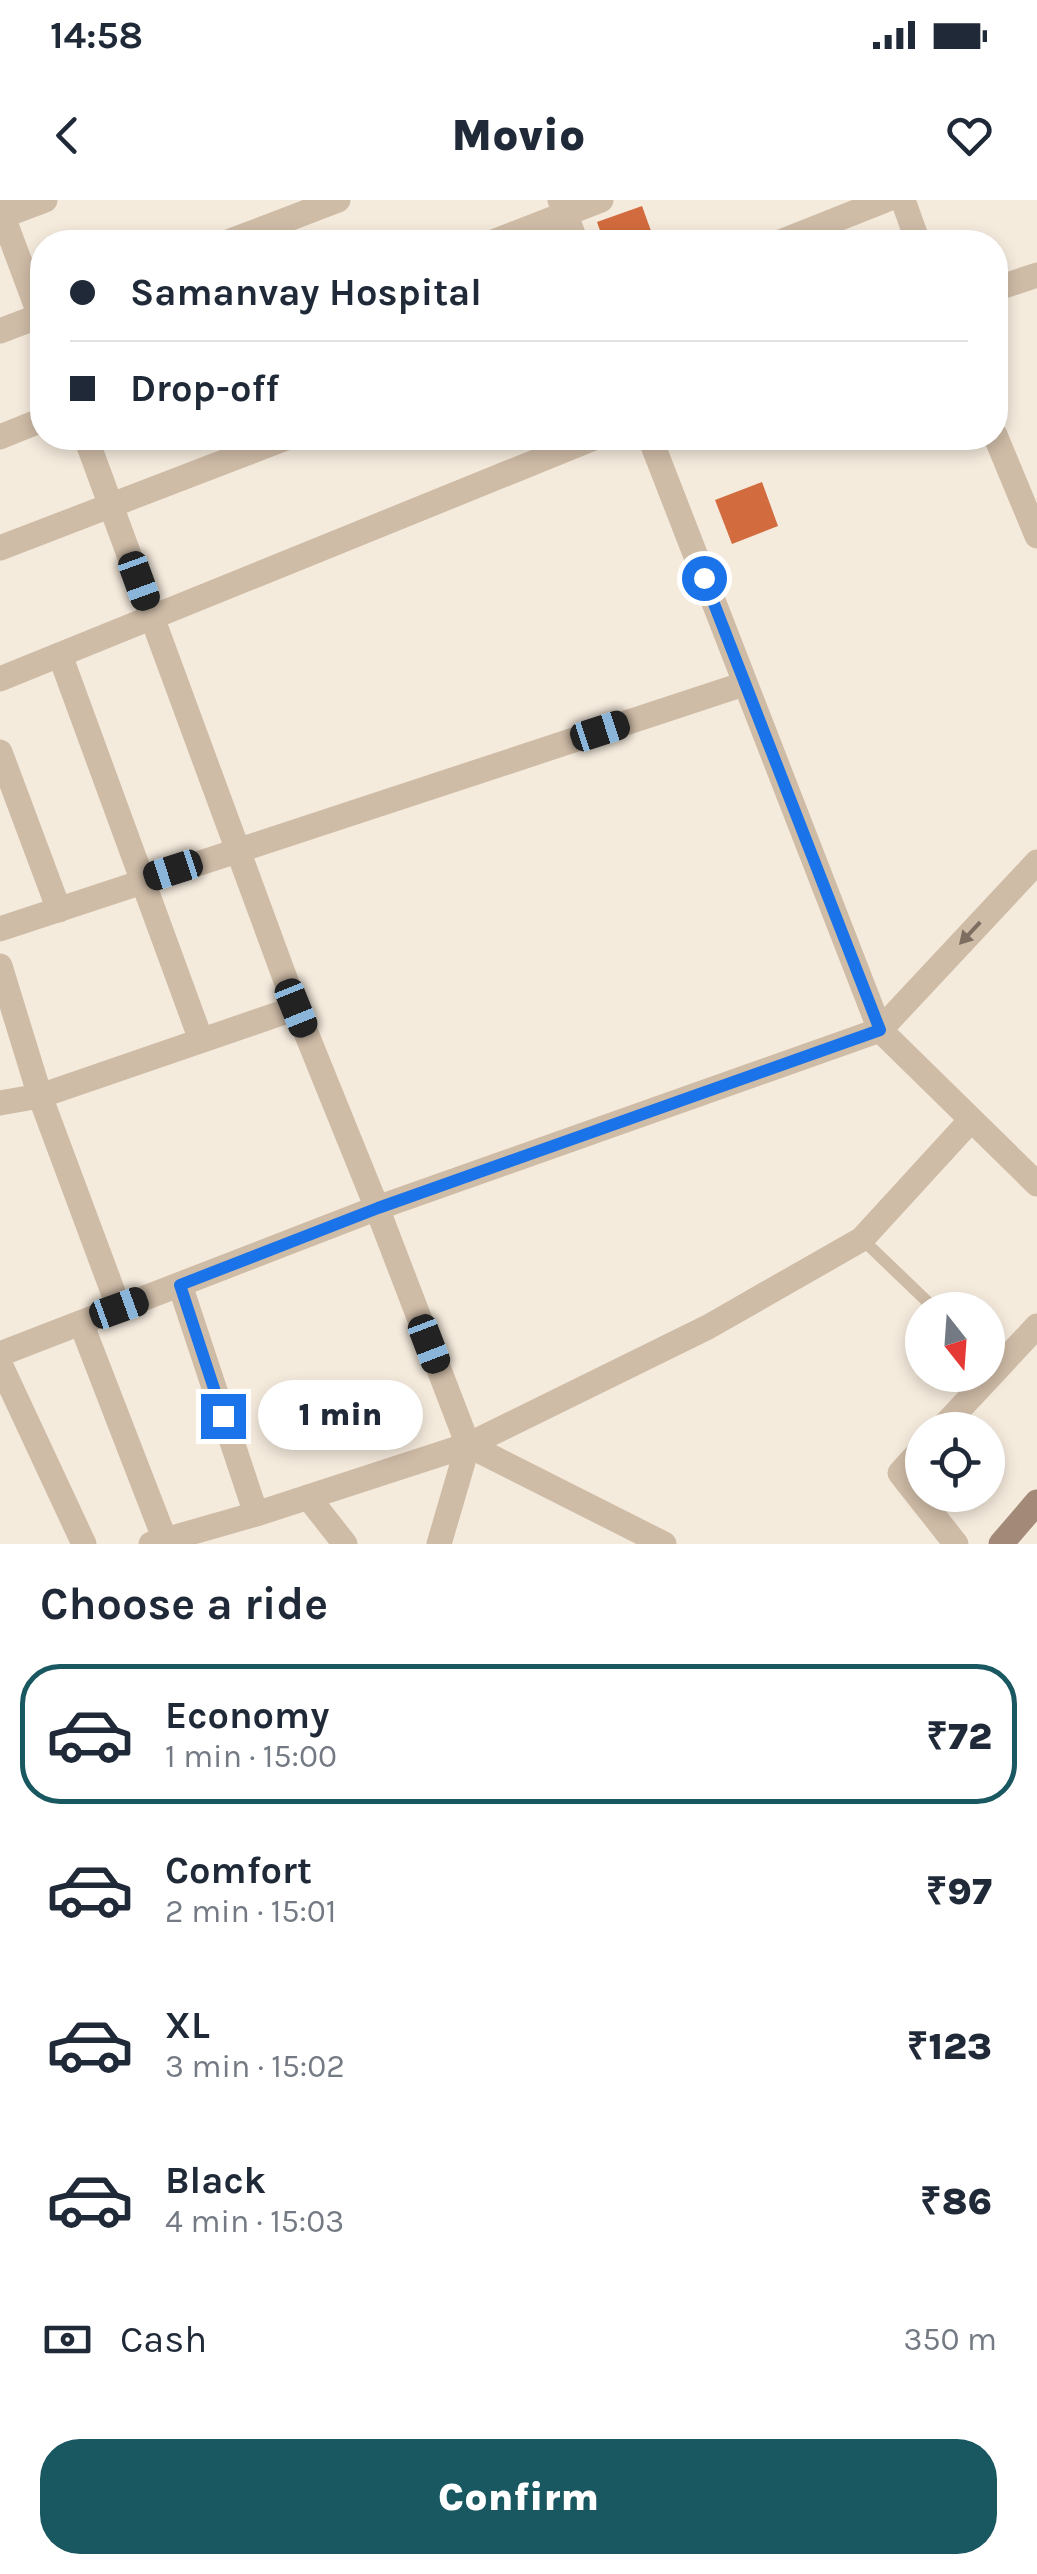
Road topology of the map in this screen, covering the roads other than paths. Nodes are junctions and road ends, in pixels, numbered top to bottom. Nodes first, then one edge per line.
1 (45, 200) edge
2 (338, 200) edge
3 (601, 200) edge
4 (886, 200) edge
5 (903, 200) edge
6 (562, 207) edge
7 (1, 214) edge
8 (259, 230) edge
9 (517, 230) edge
10 (810, 230) edge
11 (914, 230) edge
12 (1037, 275) edge
13 (1008, 285) edge
14 (30, 287) edge
15 (30, 321) edge
16 (0, 330) edge
17 (30, 425) edge
18 (0, 436) edge
19 (91, 450) edge
20 (255, 450) edge
21 (565, 450) edge
22 (655, 450) edge
23 (1001, 450) edge
24 (112, 506) junction
25 (1037, 536) edge
26 (0, 548) edge
27 (153, 618) junction
28 (60, 656) junction
29 (0, 679) edge
30 (744, 684) junction
31 (0, 752) edge
32 (240, 848) junction
33 (1037, 862) edge
34 (140, 880) junction
35 (59, 910) junction
36 (0, 930) edge
37 (0, 966) edge
38 (296, 1008) junction
39 (880, 1030) junction
40 (201, 1040) junction
41 (40, 1096) junction
42 (0, 1103) edge
43 (970, 1121) junction
44 (1037, 1184) edge
45 (378, 1208) junction
46 (862, 1239) junction
47 (180, 1285) junction
48 (917, 1292) edge
49 (119, 1308) junction
50 (81, 1322) junction
51 (1037, 1326) edge
52 (1005, 1353) edge
53 (0, 1354) edge
54 (0, 1364) edge
55 (970, 1392) edge
56 (954, 1412) edge
57 (468, 1445) junction
58 (308, 1496) junction
59 (1037, 1502) edge
60 (930, 1512) edge
61 (256, 1514) junction
62 (199, 1538) edge
63 (158, 1542) edge
64 (84, 1544) edge
65 (345, 1544) edge
66 (439, 1544) edge
67 (664, 1544) edge
68 (956, 1544) edge
69 (1001, 1544) edge

1 - 7 street
2 - 8 street
3 - 6 street
4 - 10 street
5 - 11 street
6 - 9 street
7 - 14 street
12 - 13 street
15 - 16 street
17 - 18 street
19 - 24 street
20 - 24 street
21 - 27 street
22 - 30 street
23 - 25 street
24 - 26 street
24 - 27 street
27 - 28 street
27 - 32 street
28 - 29 street
28 - 34 street
30 - 32 street
30 - 39 street
31 - 35 street
32 - 34 street
32 - 38 street
33 -> 39 street
34 - 35 street
34 - 40 street
35 - 36 street
37 - 41 street
38 - 40 street
38 - 45 street
39 - 43 street
39 - 45 street
40 - 41 street
41 - 42 street
41 - 49 street
43 - 44 street
43 - 46 street
45 - 47 street
45 - 57 street
46 - 48 lane
46 - 57 street
47 - 49 street
47 - 61 street
49 - 50 street
50 - 53 street
50 - 63 street
51 - 52 street
54 - 64 street
55 - 56 street
57 - 58 street
57 - 66 street
57 - 67 street
58 - 61 street
58 - 65 street
59 - 69 street
60 - 68 street
61 - 62 street
62 - 63 street

